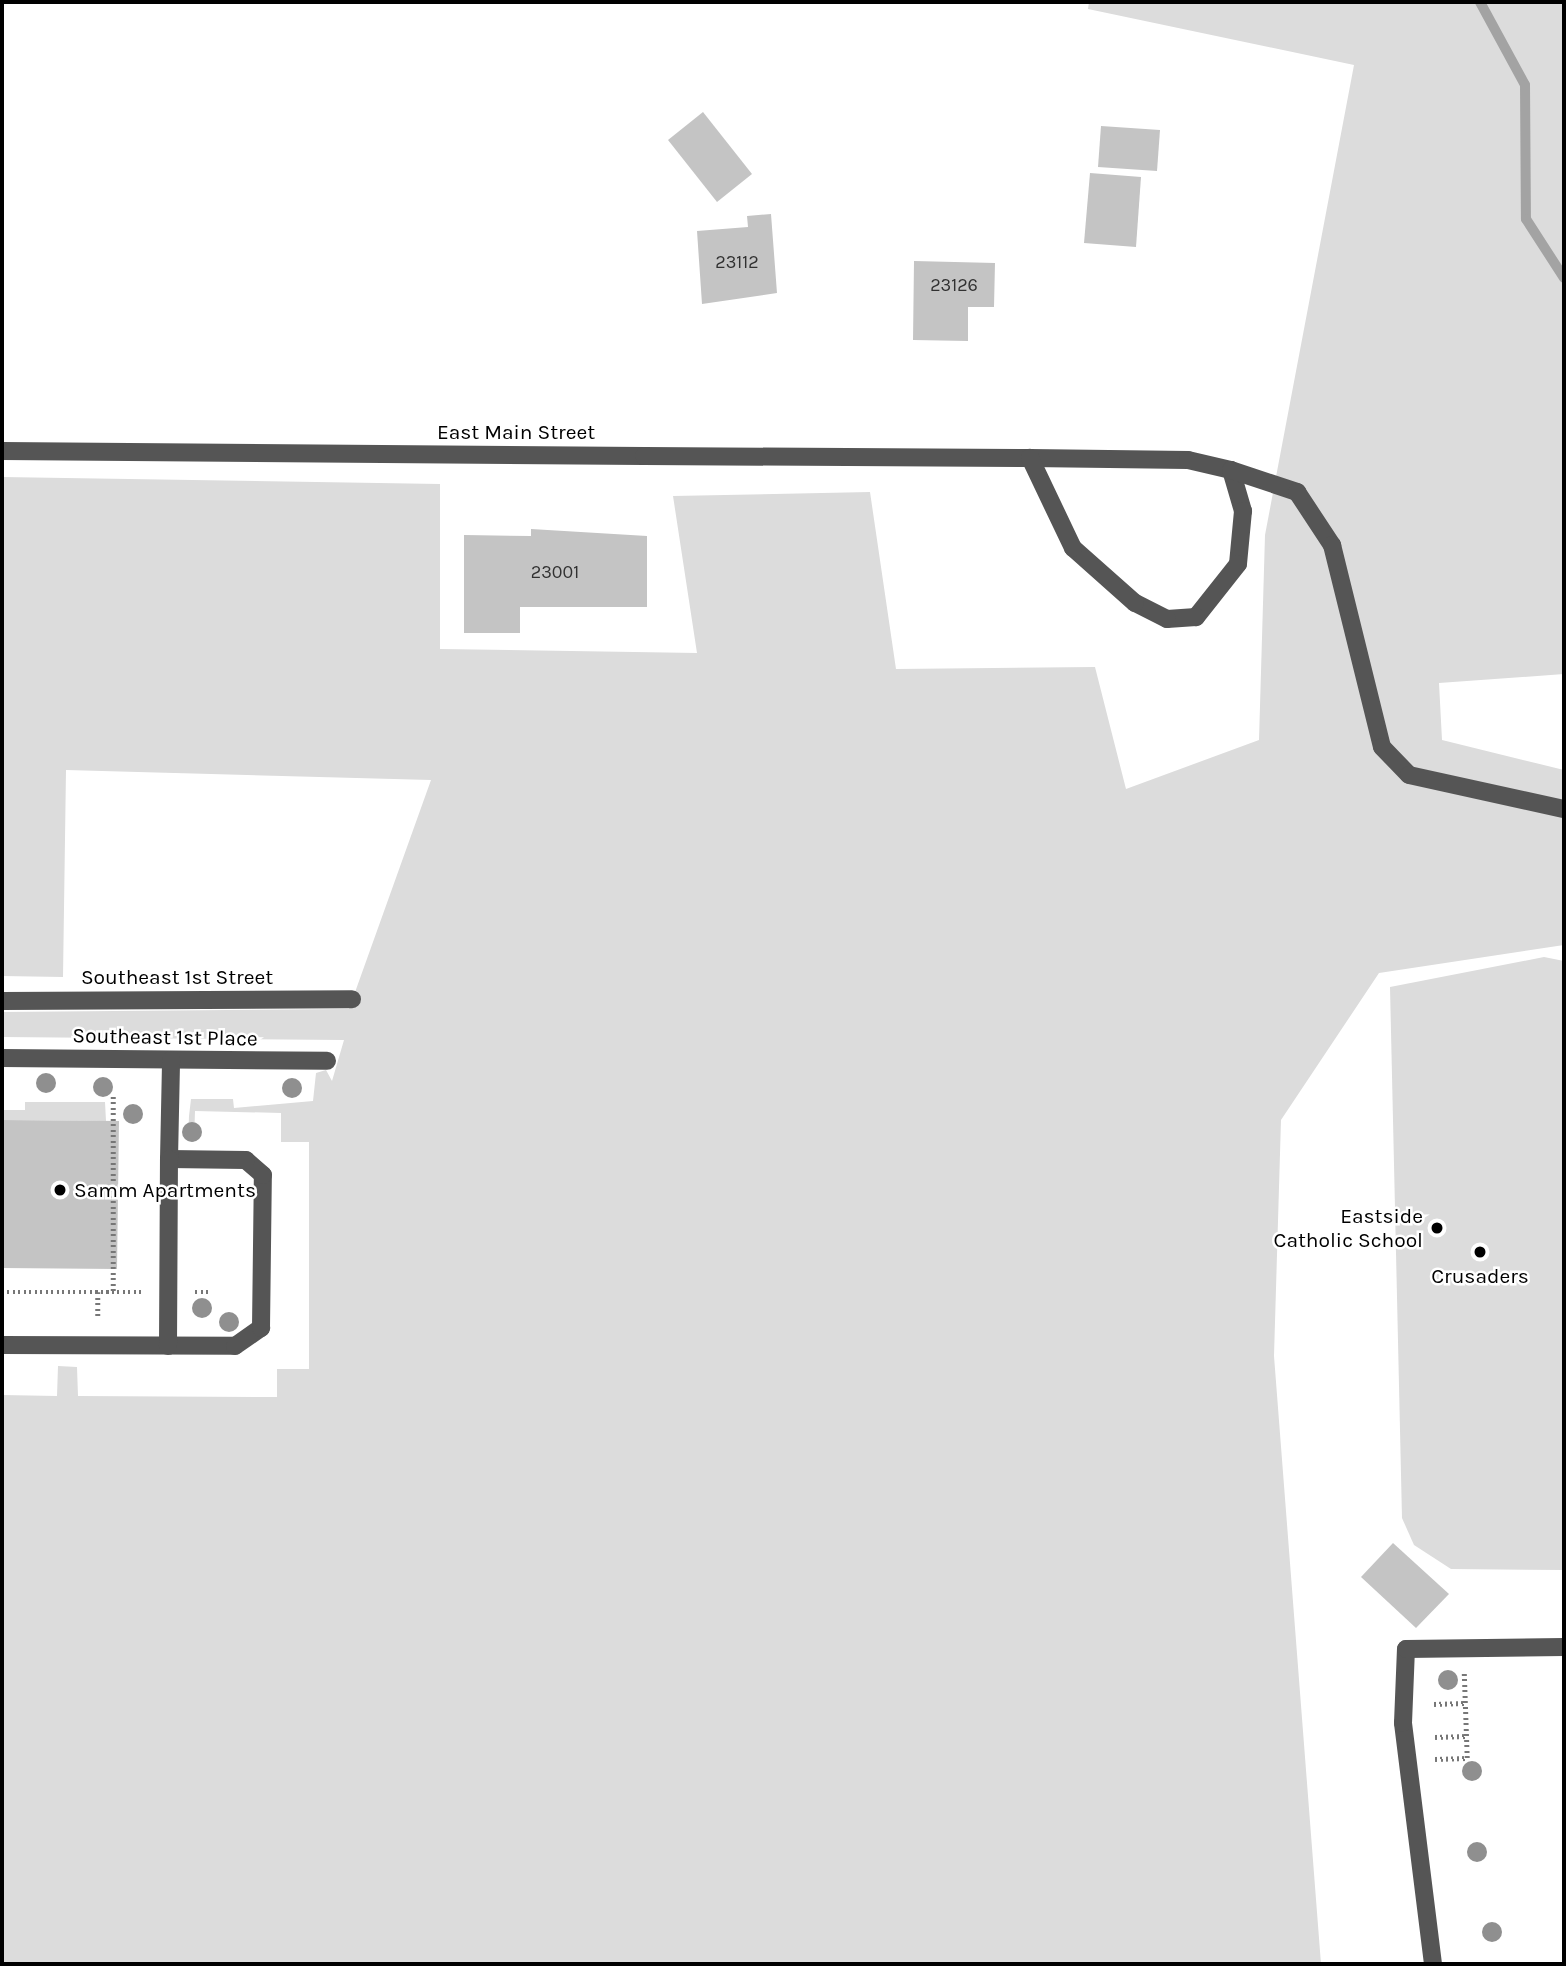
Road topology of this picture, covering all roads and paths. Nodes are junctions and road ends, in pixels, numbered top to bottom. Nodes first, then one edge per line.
1 (2, 451) edge
2 (1030, 458) junction
3 (1231, 470) junction
4 (1564, 809) edge
5 (352, 999) dead end
6 (2, 1001) edge
7 (2, 1058) edge
8 (171, 1060) junction
9 (327, 1061) dead end
10 (113, 1093) dead end
11 (169, 1159) junction
12 (113, 1291) junction
13 (2, 1292) edge
14 (98, 1292) junction
15 (168, 1292) junction
16 (209, 1292) dead end
17 (98, 1326) dead end
18 (2, 1345) edge
19 (168, 1346) junction
20 (1564, 1647) edge
21 (1464, 1668) dead end
22 (1465, 1703) junction
23 (1434, 1704) dead end
24 (1467, 1736) junction
25 (1435, 1737) dead end
26 (1435, 1759) dead end
27 (1433, 1964) edge

1 - 2 street, East Main Street
2 - 3 street, East Main Street
2 - 3 street
3 - 4 street, East Main Street
5 - 6 street, Southeast 1st Street
7 - 8 street, Southeast 1st Place
8 - 9 street, Southeast 1st Place
8 - 11 street
10 - 12 path
11 - 15 street
11 - 19 street
12 - 14 path
12 - 15 path
13 - 14 path
14 - 17 path
15 - 16 path
15 - 19 street
18 - 19 street
20 - 27 street
21 - 22 path
22 - 23 path
22 - 24 path
24 - 25 path
24 - 26 path

